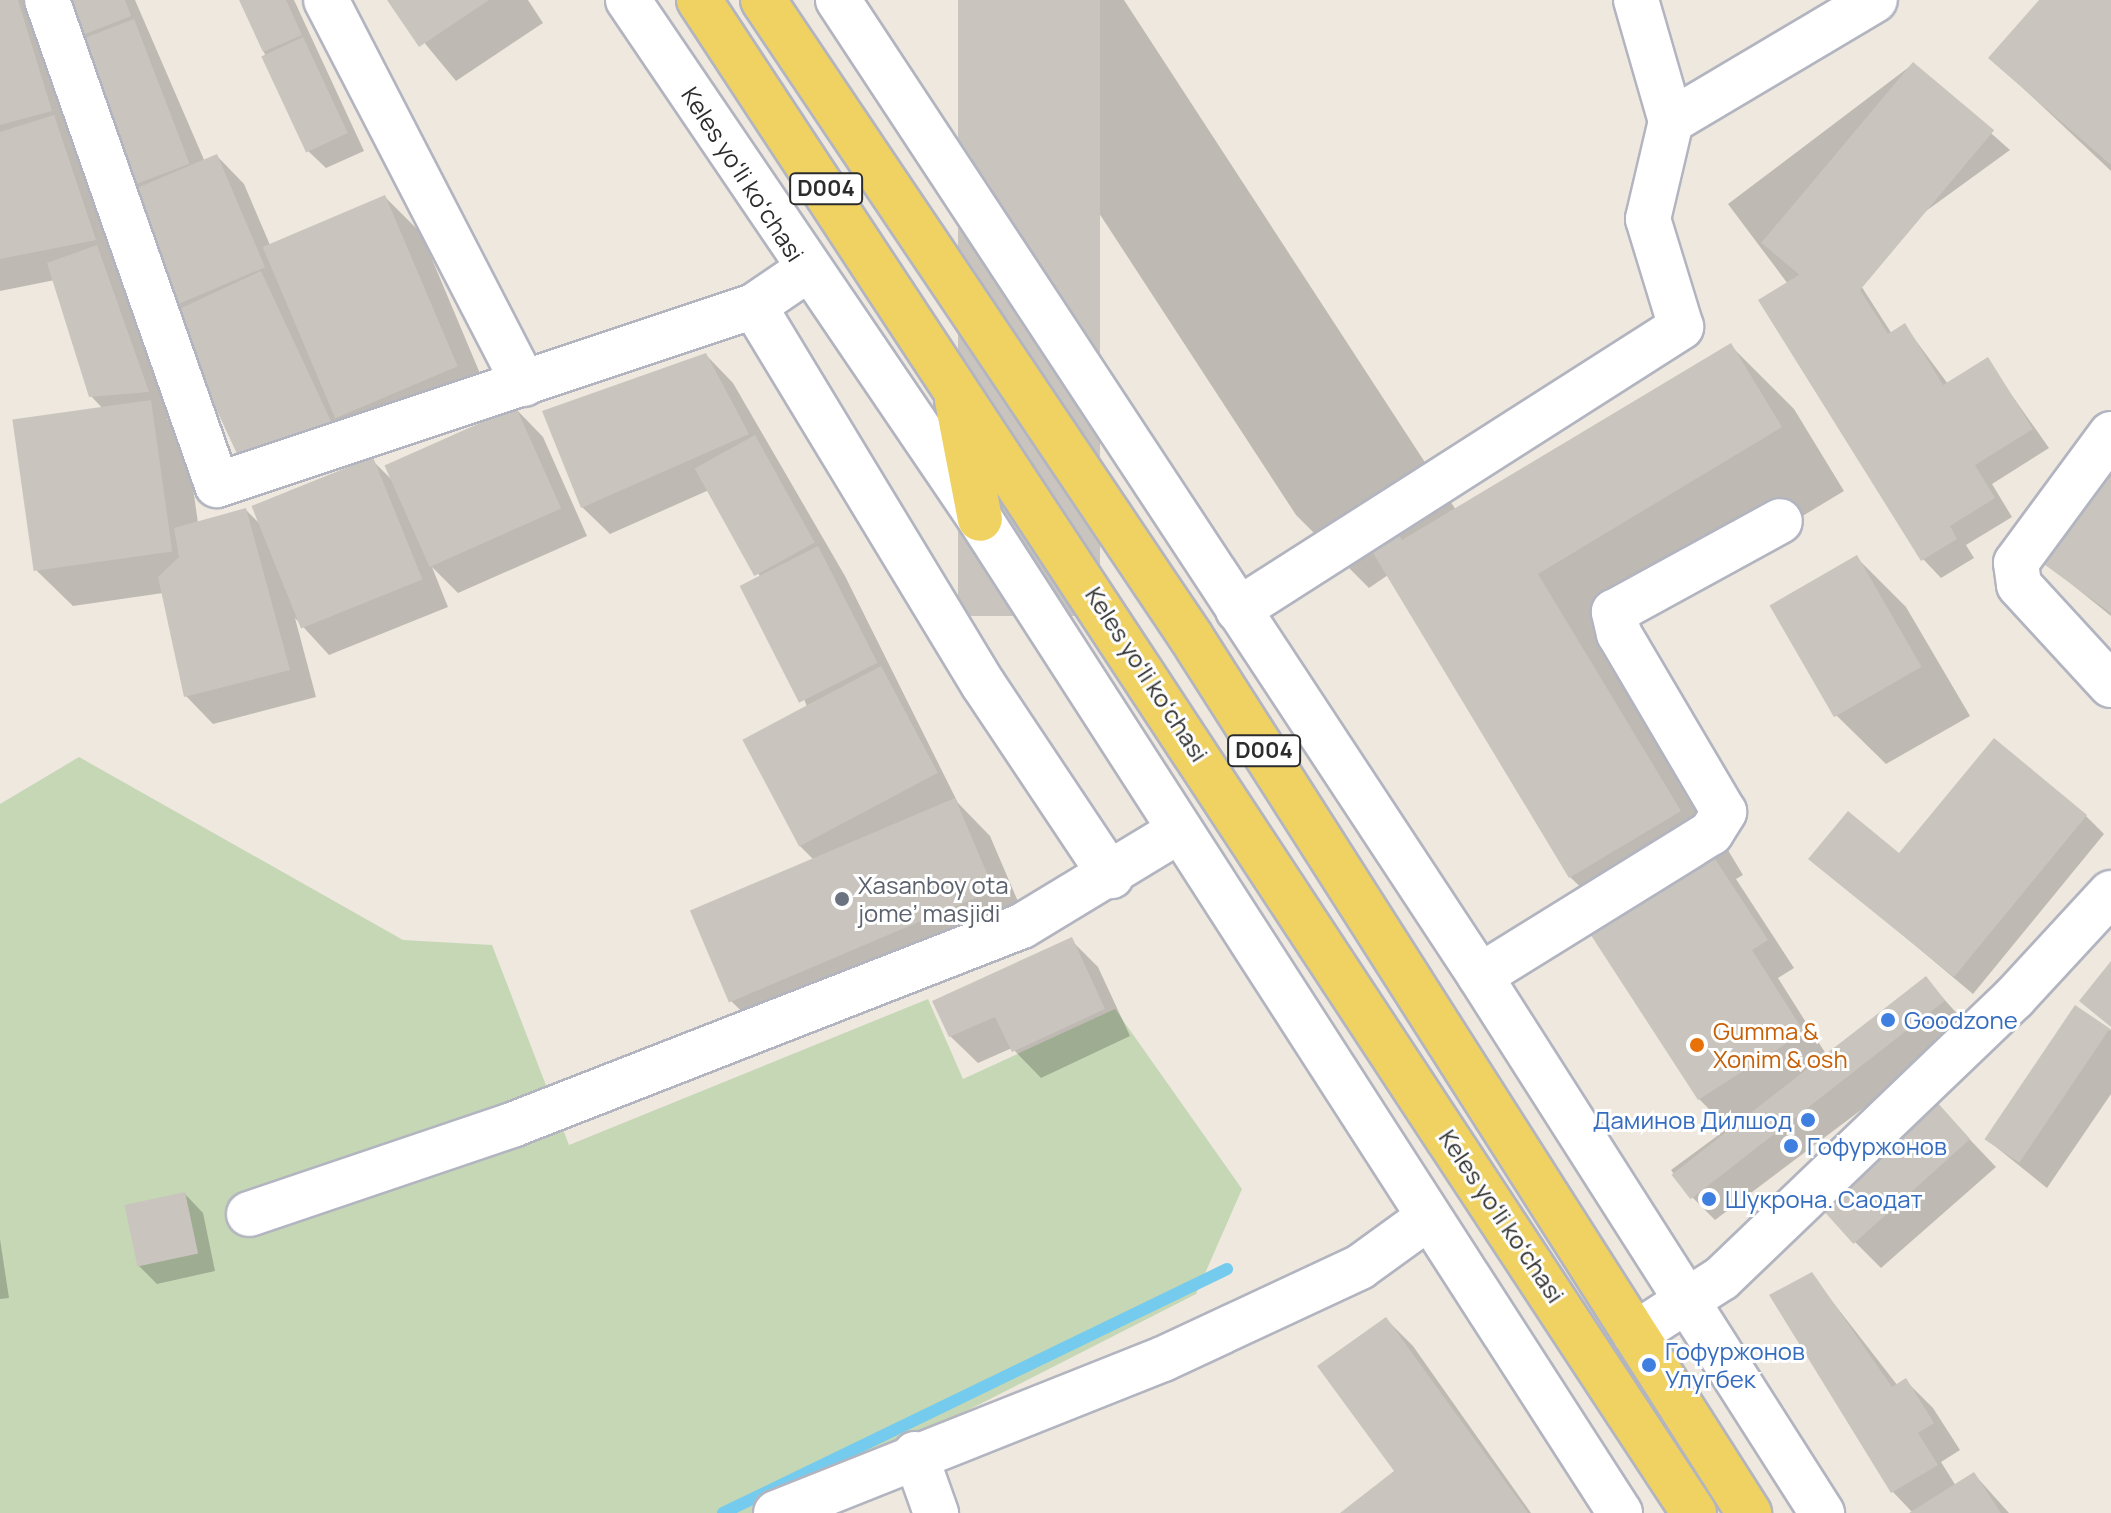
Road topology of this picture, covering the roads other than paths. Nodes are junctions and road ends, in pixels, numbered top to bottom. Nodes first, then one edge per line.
1 (47, 0) edge
2 (326, 0) edge
3 (628, 0) edge
4 (699, 0) edge
5 (763, 0) edge
6 (838, 0) edge
7 (1636, 0) edge
8 (1875, 0) edge
9 (1671, 121) junction
10 (807, 270) junction
11 (754, 306) junction
12 (953, 378) junction
13 (524, 384) junction
14 (2111, 434) edge
15 (980, 519) junction
16 (1780, 521) dead end
17 (1238, 610) junction
18 (2111, 685) edge
19 (1179, 831) junction
20 (1111, 876) junction
21 (2111, 893) edge
22 (1480, 976) junction
23 (249, 1214) dead end
24 (1429, 1217) junction
25 (1682, 1302) junction
26 (1635, 1334) junction
27 (915, 1454) junction
28 (776, 1513) edge
29 (936, 1513) edge
30 (1620, 1513) edge
31 (1694, 1513) edge
32 (1749, 1513) edge
33 (1822, 1513) edge

1 - 13 street
2 - 13 street
3 - 10 street, Keles yoʻli koʻchasi
4 - 12 main road, Keles yoʻli koʻchasi / D004
5 - 26 main road, Keles yoʻli koʻchasi / D004
6 - 17 street
7 - 9 street
8 - 9 street
9 - 17 street
10 - 11 street
10 - 15 street, Keles yoʻli koʻchasi
11 - 13 street
11 - 20 street
12 - 15 main road
12 - 31 main road, Keles yoʻli koʻchasi / D004
14 - 18 street
15 - 19 street, Keles yoʻli koʻchasi
16 - 22 street
17 - 22 street
19 - 20 street
19 - 24 street, Keles yoʻli koʻchasi
20 - 23 street
21 - 25 street
22 - 25 street
24 - 27 street
24 - 30 street, Keles yoʻli koʻchasi
25 - 26 street
25 - 33 street
26 - 32 main road, Keles yoʻli koʻchasi / D004
27 - 28 street
27 - 29 street

